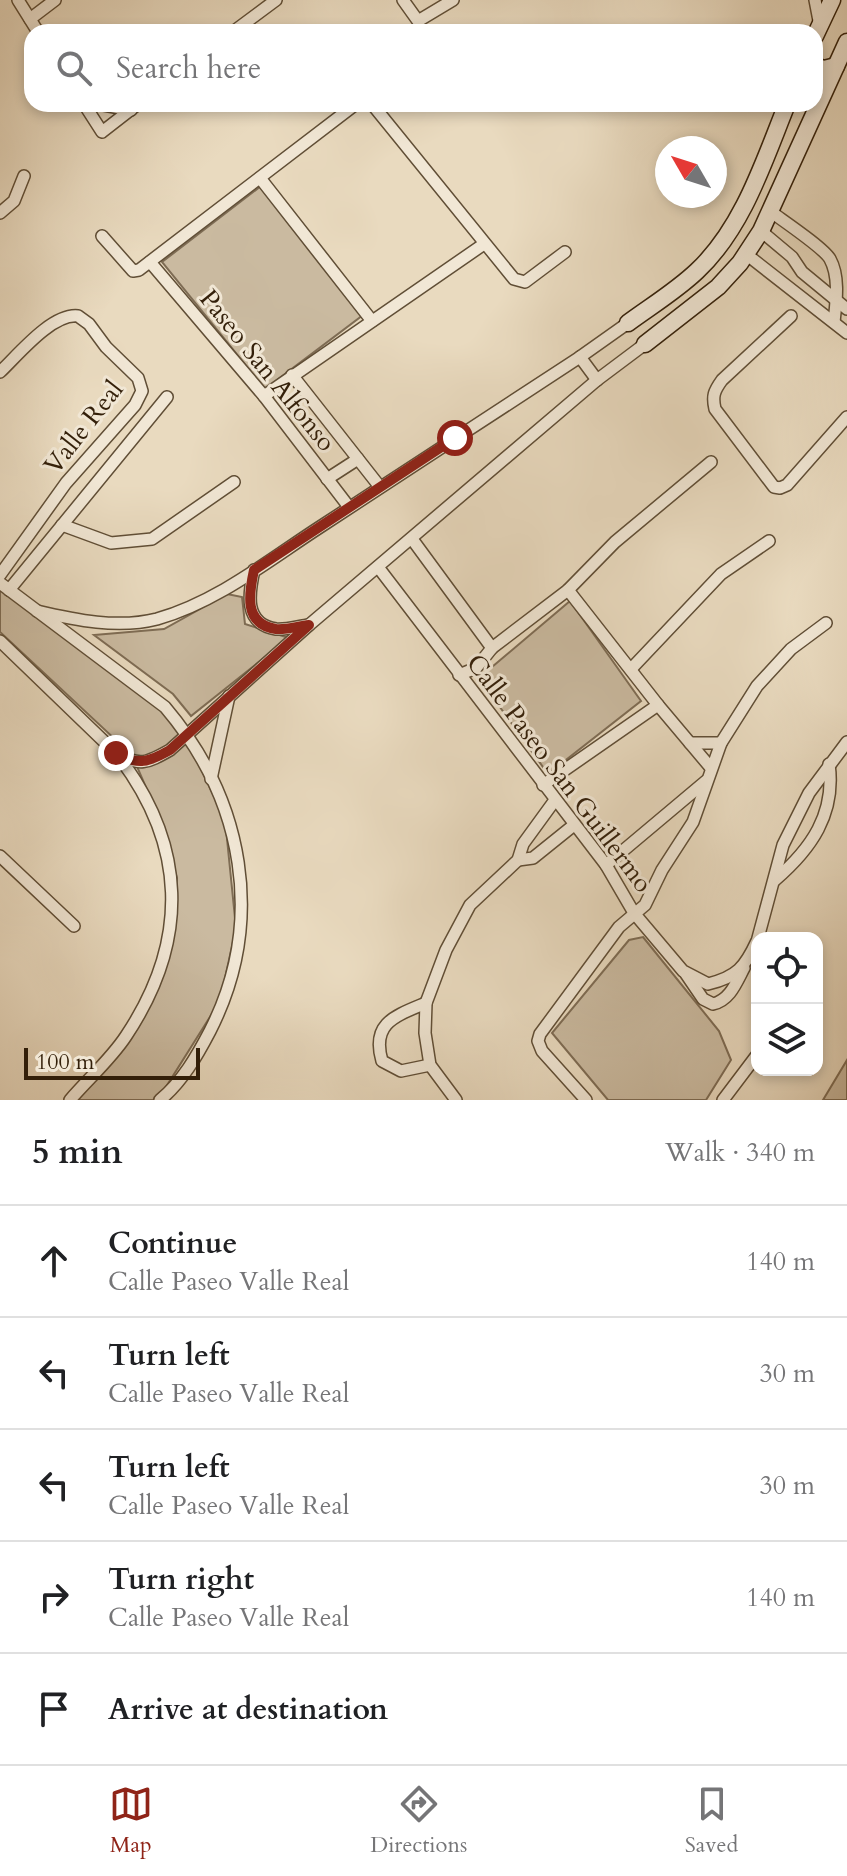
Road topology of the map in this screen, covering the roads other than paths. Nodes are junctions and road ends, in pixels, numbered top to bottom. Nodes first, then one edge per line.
1 (18, 0) edge
2 (55, 0) edge
3 (276, 0) edge
4 (403, 0) edge
5 (453, 0) edge
6 (815, 0) edge
7 (832, 0) edge
8 (263, 5) edge
9 (30, 19) junction
10 (33, 24) edge
11 (242, 24) edge
12 (817, 24) edge
13 (820, 24) edge
14 (847, 42) edge
15 (836, 66) junction
16 (823, 69) edge
17 (823, 95) edge
18 (89, 112) edge
19 (128, 112) edge
20 (346, 112) edge
21 (378, 112) edge
22 (784, 112) edge
23 (815, 112) edge
24 (24, 176) dead end
25 (260, 178) junction
26 (770, 211) junction
27 (0, 213) edge
28 (761, 231) junction
29 (102, 236) dead end
30 (484, 244) junction
31 (565, 252) dead end
32 (746, 254) junction
33 (150, 262) junction
34 (680, 286) junction
35 (836, 300) junction
36 (695, 306) junction
37 (847, 309) edge
38 (791, 316) dead end
39 (634, 319) junction
40 (372, 321) junction
41 (834, 322) junction
42 (847, 333) edge
43 (650, 340) junction
44 (580, 357) junction
45 (0, 372) edge
46 (292, 375) junction
47 (597, 380) junction
48 (264, 396) junction
49 (167, 397) dead end
50 (847, 417) edge
51 (358, 459) junction
52 (711, 462) dead end
53 (327, 479) junction
54 (234, 482) dead end
55 (380, 487) junction
56 (349, 507) junction
57 (62, 525) junction
58 (412, 539) junction
59 (769, 541) dead end
60 (378, 567) junction
61 (254, 570) junction
62 (0, 575) edge
63 (4, 587) edge
64 (568, 590) junction
65 (37, 611) junction
66 (826, 623) dead end
67 (309, 625) junction
68 (0, 641) edge
69 (492, 648) junction
70 (631, 669) junction
71 (459, 675) junction
72 (229, 696) junction
73 (658, 705) junction
74 (187, 732) junction
75 (847, 742) edge
76 (690, 743) junction
77 (721, 743) junction
78 (116, 753) junction
79 (829, 764) junction
80 (710, 774) junction
81 (210, 780) junction
82 (543, 785) junction
83 (555, 800) junction
84 (574, 825) junction
85 (0, 856) edge
86 (518, 860) junction
87 (606, 865) junction
88 (775, 880) junction
89 (634, 913) junction
90 (74, 926) dead end
91 (760, 932) edge
92 (751, 954) edge
93 (746, 965) junction
94 (683, 971) junction
95 (426, 1003) junction
96 (751, 1063) edge
97 (430, 1065) junction
98 (70, 1100) edge
99 (160, 1100) edge
100 (456, 1100) edge
101 (586, 1100) edge
102 (723, 1100) edge

1 - 9 street
2 - 9 street
3 - 8 street
4 - 5 street
6 - 12 street
7 - 13 street
8 - 11 street
9 - 10 street
14 - 15 street
15 - 16 street
15 - 17 street
18 - 19 street
20 - 25 street
21 - 30 street
22 - 34 street
23 - 26 street
24 - 27 street
25 - 33 street
25 - 40 street
26 - 28 street
26 - 35 street
28 - 32 street
28 - 35 street
29 - 33 street
30 - 31 street
30 - 40 street
32 - 36 street
32 - 41 street
33 - 48 street, Paseo San Alfonso
34 - 36 street
34 - 39 street
35 - 37 street
35 - 41 street
36 - 43 street
38 - 50 street
39 - 43 street
39 - 44 street
40 - 46 street
41 - 42 street
43 - 47 street
44 - 47 street
44 - 55 street
45 - 62 street, Valle Real
46 - 48 street
46 - 51 street
47 - 58 street
48 - 53 street, Paseo San Alfonso
49 - 57 street
51 - 53 street
51 - 55 street
52 - 64 street, Calle Paseo San Guillermo
53 - 56 street, Paseo San Alfonso
54 - 57 street
55 - 56 street
56 - 61 street
57 - 63 street
58 - 60 street
58 - 69 street, Calle Paseo San Guillermo
59 - 70 street
60 - 67 street
60 - 71 street, Calle Paseo San Guillermo
61 - 65 street
61 - 67 street
63 - 65 street
64 - 69 street, Calle Paseo San Guillermo
64 - 70 street
65 - 74 street
66 - 77 street, Calle Paseo San Guillermo
67 - 72 street
68 - 78 street
69 - 71 street
70 - 73 street
71 - 82 street, Calle Paseo San Guillermo
72 - 74 street
72 - 81 street
73 - 76 street
73 - 82 street
74 - 78 street
74 - 81 street
75 - 79 street
76 - 77 street
76 - 80 street
77 - 80 street, Calle Paseo San Guillermo
78 - 98 street
79 - 88 street
79 - 88 street
80 - 87 street
80 - 89 street, Calle Paseo San Guillermo
81 - 99 street
82 - 83 street, Calle Paseo San Guillermo
83 - 84 street, Calle Paseo San Guillermo
83 - 86 street
84 - 86 street
84 - 87 street, Calle Paseo San Guillermo
85 - 90 street
86 - 95 street
87 - 89 street, Calle Paseo San Guillermo
88 - 91 street
89 - 94 street
89 - 101 street
92 - 93 street
93 - 94 street
93 - 94 street
95 - 97 street
95 - 97 street
96 - 102 street
97 - 100 street

